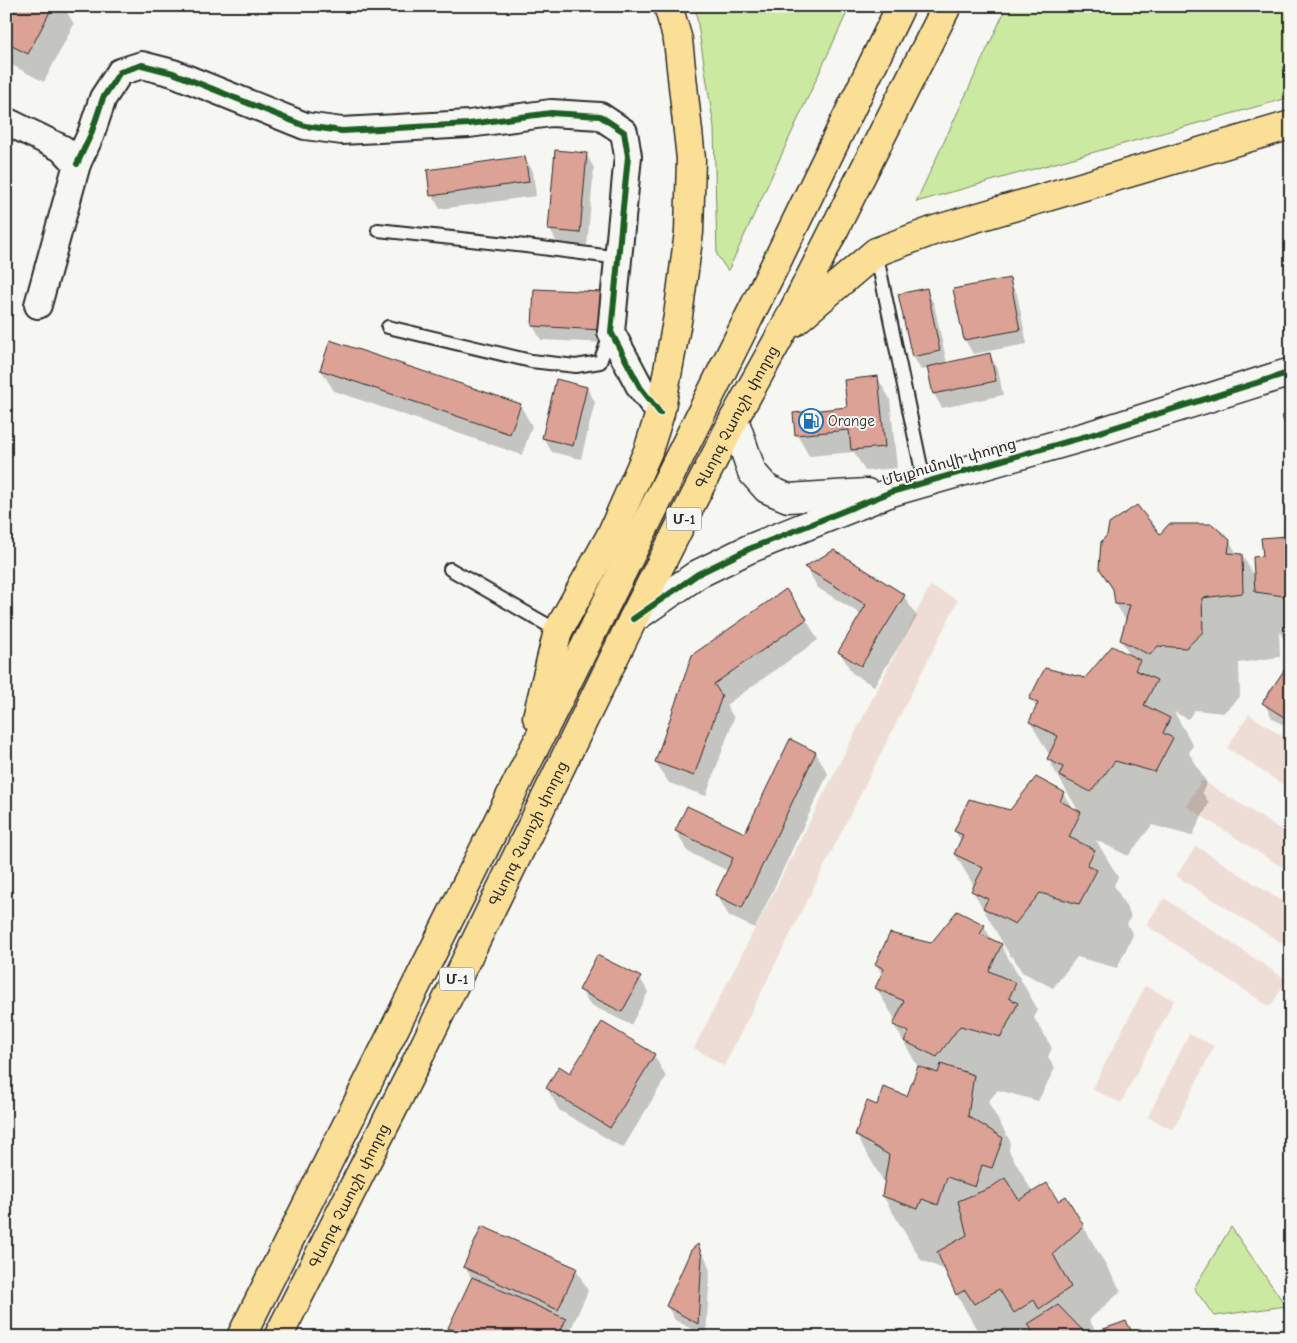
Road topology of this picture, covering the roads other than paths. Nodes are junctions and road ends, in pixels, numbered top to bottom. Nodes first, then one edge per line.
1 (668, 6) edge
2 (901, 6) edge
3 (947, 6) edge
4 (6, 121) edge
5 (1291, 125) edge
6 (77, 164) junction
7 (378, 230) dead end
8 (876, 252) junction
9 (620, 258) junction
10 (38, 305) dead end
11 (388, 327) dead end
12 (611, 332) junction
13 (783, 332) junction
14 (1291, 372) edge
15 (660, 413) junction
16 (734, 419) junction
17 (924, 481) junction
18 (890, 492) junction
19 (450, 569) dead end
20 (633, 619) junction
21 (558, 631) junction
22 (526, 766) junction
23 (241, 1337) edge
24 (278, 1337) edge

1 - 15 highway
2 - 22 highway
3 - 13 highway, Գևորգ Չաուշի փողոց
4 - 6 street
5 - 8 highway
6 - 9 street
6 - 10 street
7 - 9 lane
8 - 13 highway
8 - 17 lane
9 - 12 street
11 - 12 lane
12 - 15 street
13 - 16 highway, Գևորգ Չաուշի փողոց / Մ-1
14 - 17 street, Մելքումովի փողոց
15 - 21 highway
16 - 18 street, Մելքումովի փողոց
16 - 20 highway, Գևորգ Չաուշի փողոց / Մ-1
17 - 18 street, Մելքումովի փողոց
18 - 20 street, Մելքումովի փողոց
19 - 21 lane
20 - 24 highway, Գևորգ Չաուշի փողոց / Մ-1
21 - 22 highway
22 - 23 highway, Մ-1

